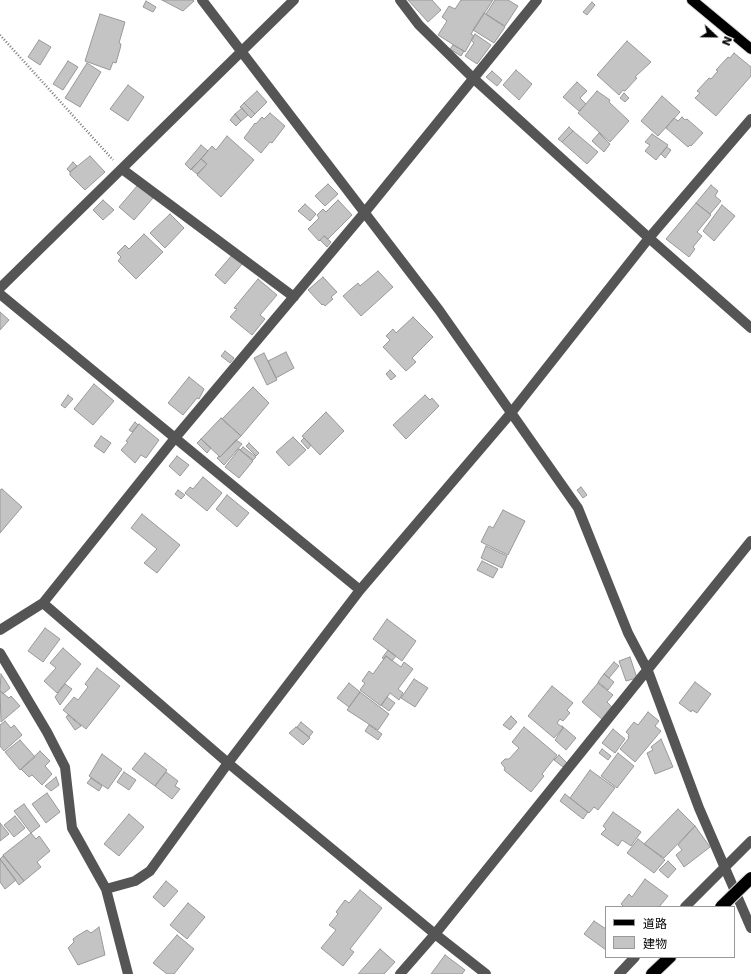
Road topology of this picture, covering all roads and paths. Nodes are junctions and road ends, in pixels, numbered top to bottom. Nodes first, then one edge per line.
1 (202, 0) edge
2 (294, 0) edge
3 (400, 0) edge
4 (537, 0) edge
5 (692, 0) edge
6 (0, 35) edge
7 (751, 49) edge
8 (240, 52) junction
9 (473, 78) junction
10 (751, 119) edge
11 (122, 169) junction
12 (365, 212) junction
13 (649, 238) junction
14 (0, 288) edge
15 (0, 294) edge
16 (294, 296) junction
17 (751, 328) edge
18 (511, 413) junction
19 (175, 438) junction
20 (751, 541) edge
21 (360, 590) junction
22 (43, 603) junction
23 (0, 630) edge
24 (0, 653) edge
25 (648, 671) junction
26 (228, 763) junction
27 (751, 841) edge
28 (724, 867) junction
29 (751, 878) edge
30 (106, 889) junction
31 (686, 906) edge
32 (722, 906) edge
33 (751, 928) edge
34 (435, 934) junction
35 (634, 958) edge
36 (669, 958) edge
37 (128, 974) edge
38 (400, 974) edge
39 (486, 974) edge
40 (619, 974) edge
41 (652, 974) edge

1 - 8 street
2 - 8 street
3 - 9 street
4 - 9 street
5 - 7 main road
6 - 11 path
8 - 11 street
8 - 12 street
9 - 12 street
9 - 13 street
10 - 13 street
11 - 14 street
11 - 16 street
12 - 16 street
12 - 18 street
13 - 17 street
13 - 18 street
15 - 19 street
16 - 19 street
18 - 21 street
18 - 25 street
19 - 21 street
19 - 22 street
20 - 25 street
21 - 26 street
22 - 23 street
22 - 26 street
24 - 30 street
25 - 28 street
25 - 34 street
26 - 30 street
26 - 34 street
27 - 28 street
28 - 31 street
28 - 33 street
29 - 32 highway, bridge
30 - 37 street
34 - 38 street
34 - 39 street
35 - 40 street
36 - 41 highway

